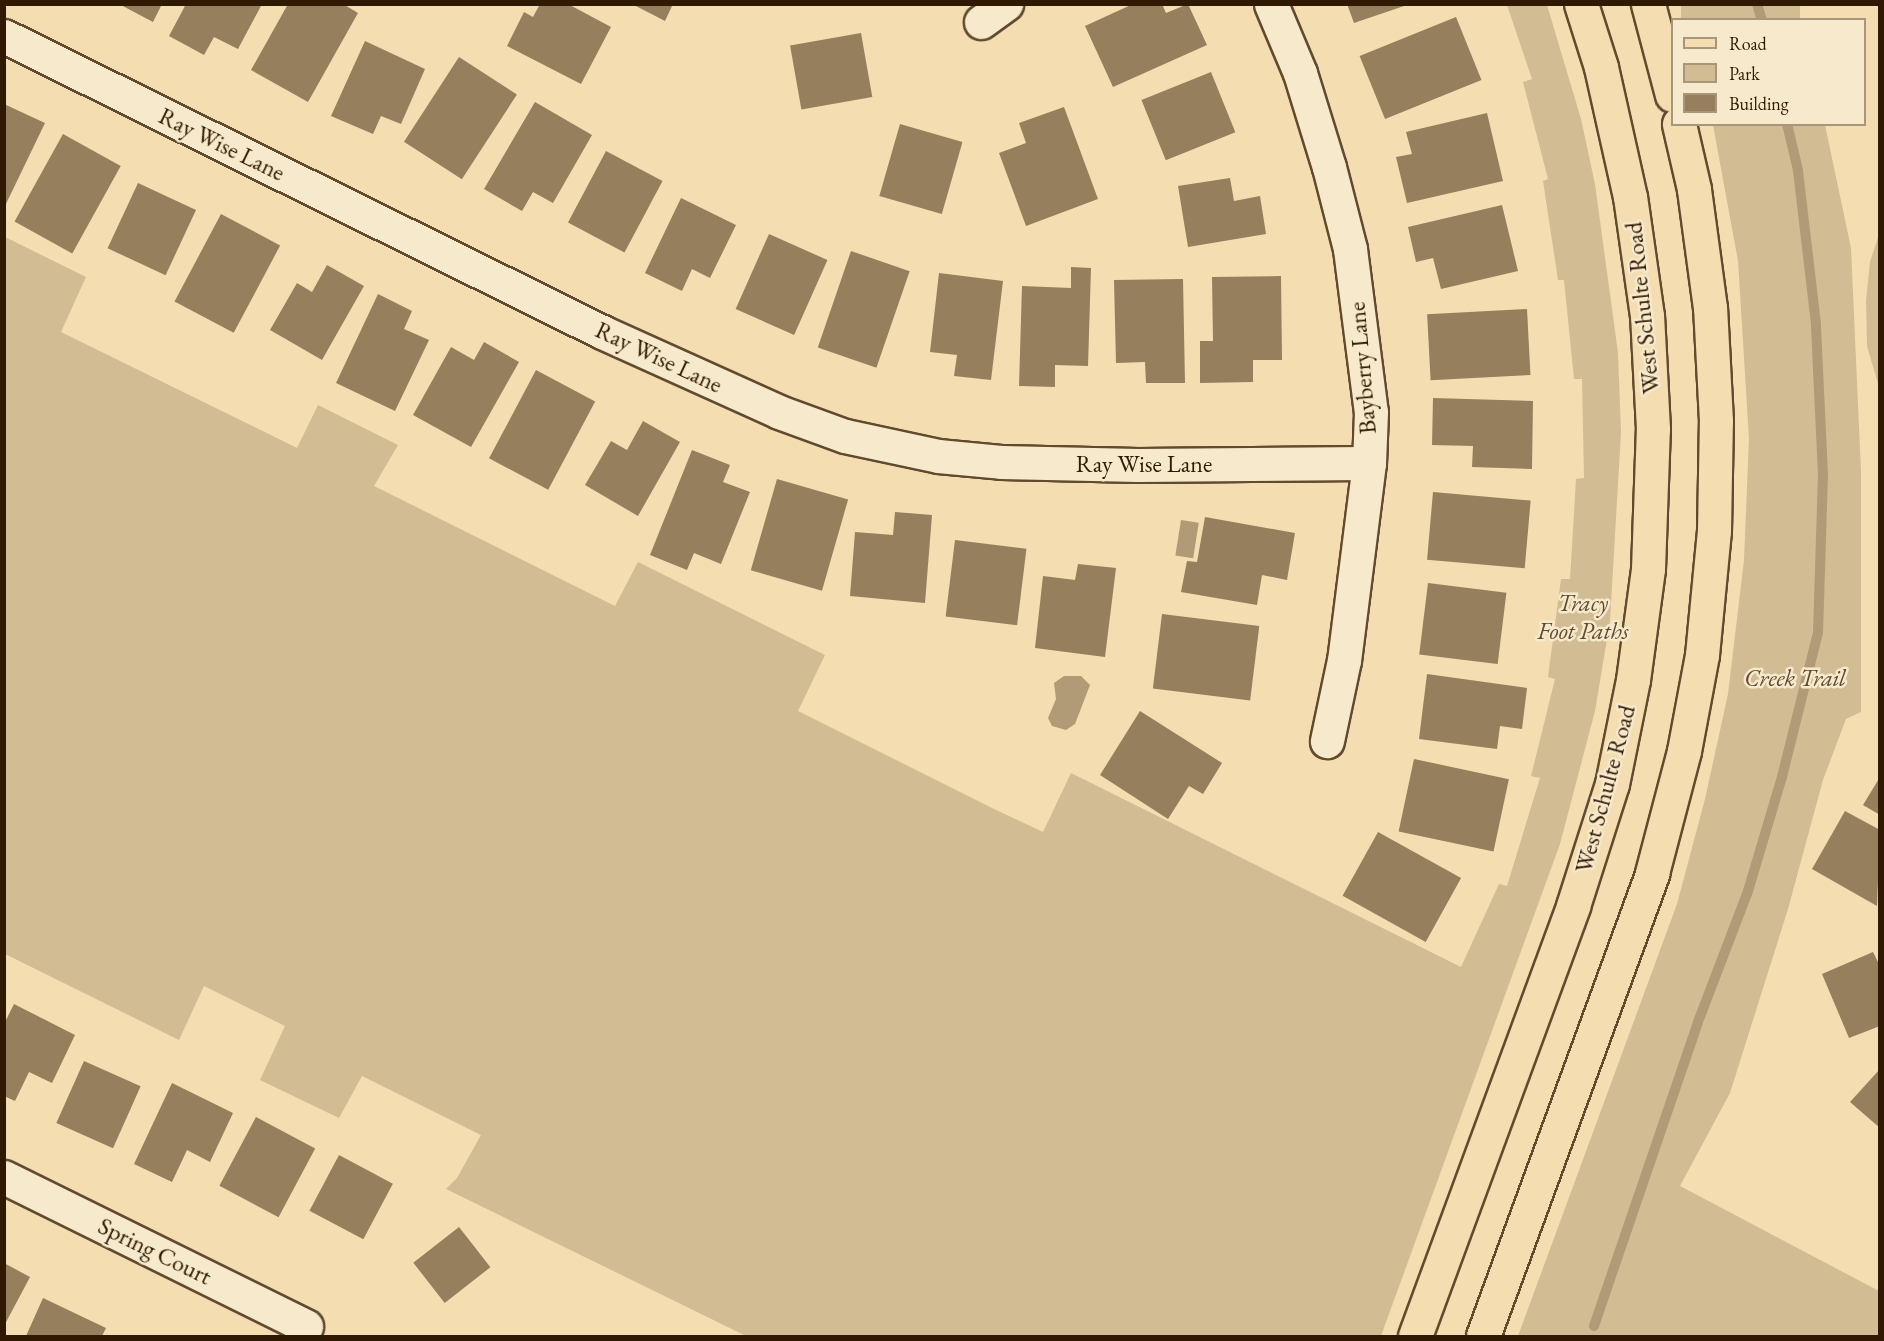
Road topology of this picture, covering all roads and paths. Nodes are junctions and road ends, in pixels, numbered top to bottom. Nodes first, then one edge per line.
1 (1271, 4) edge
2 (1581, 4) edge
3 (1648, 4) edge
4 (4, 36) edge
5 (1671, 91) edge
6 (1679, 126) edge
7 (1369, 462) junction
8 (1327, 741) dead end
9 (4, 1177) edge
10 (306, 1326) dead end
11 (1415, 1336) edge
12 (1483, 1336) edge

1 - 7 street, Bayberry Lane
2 - 11 main road, West Schulte Road
3 - 5 main road
4 - 7 street, Ray Wise Lane
6 - 12 main road
7 - 8 street, Bayberry Lane
9 - 10 street, Spring Court

